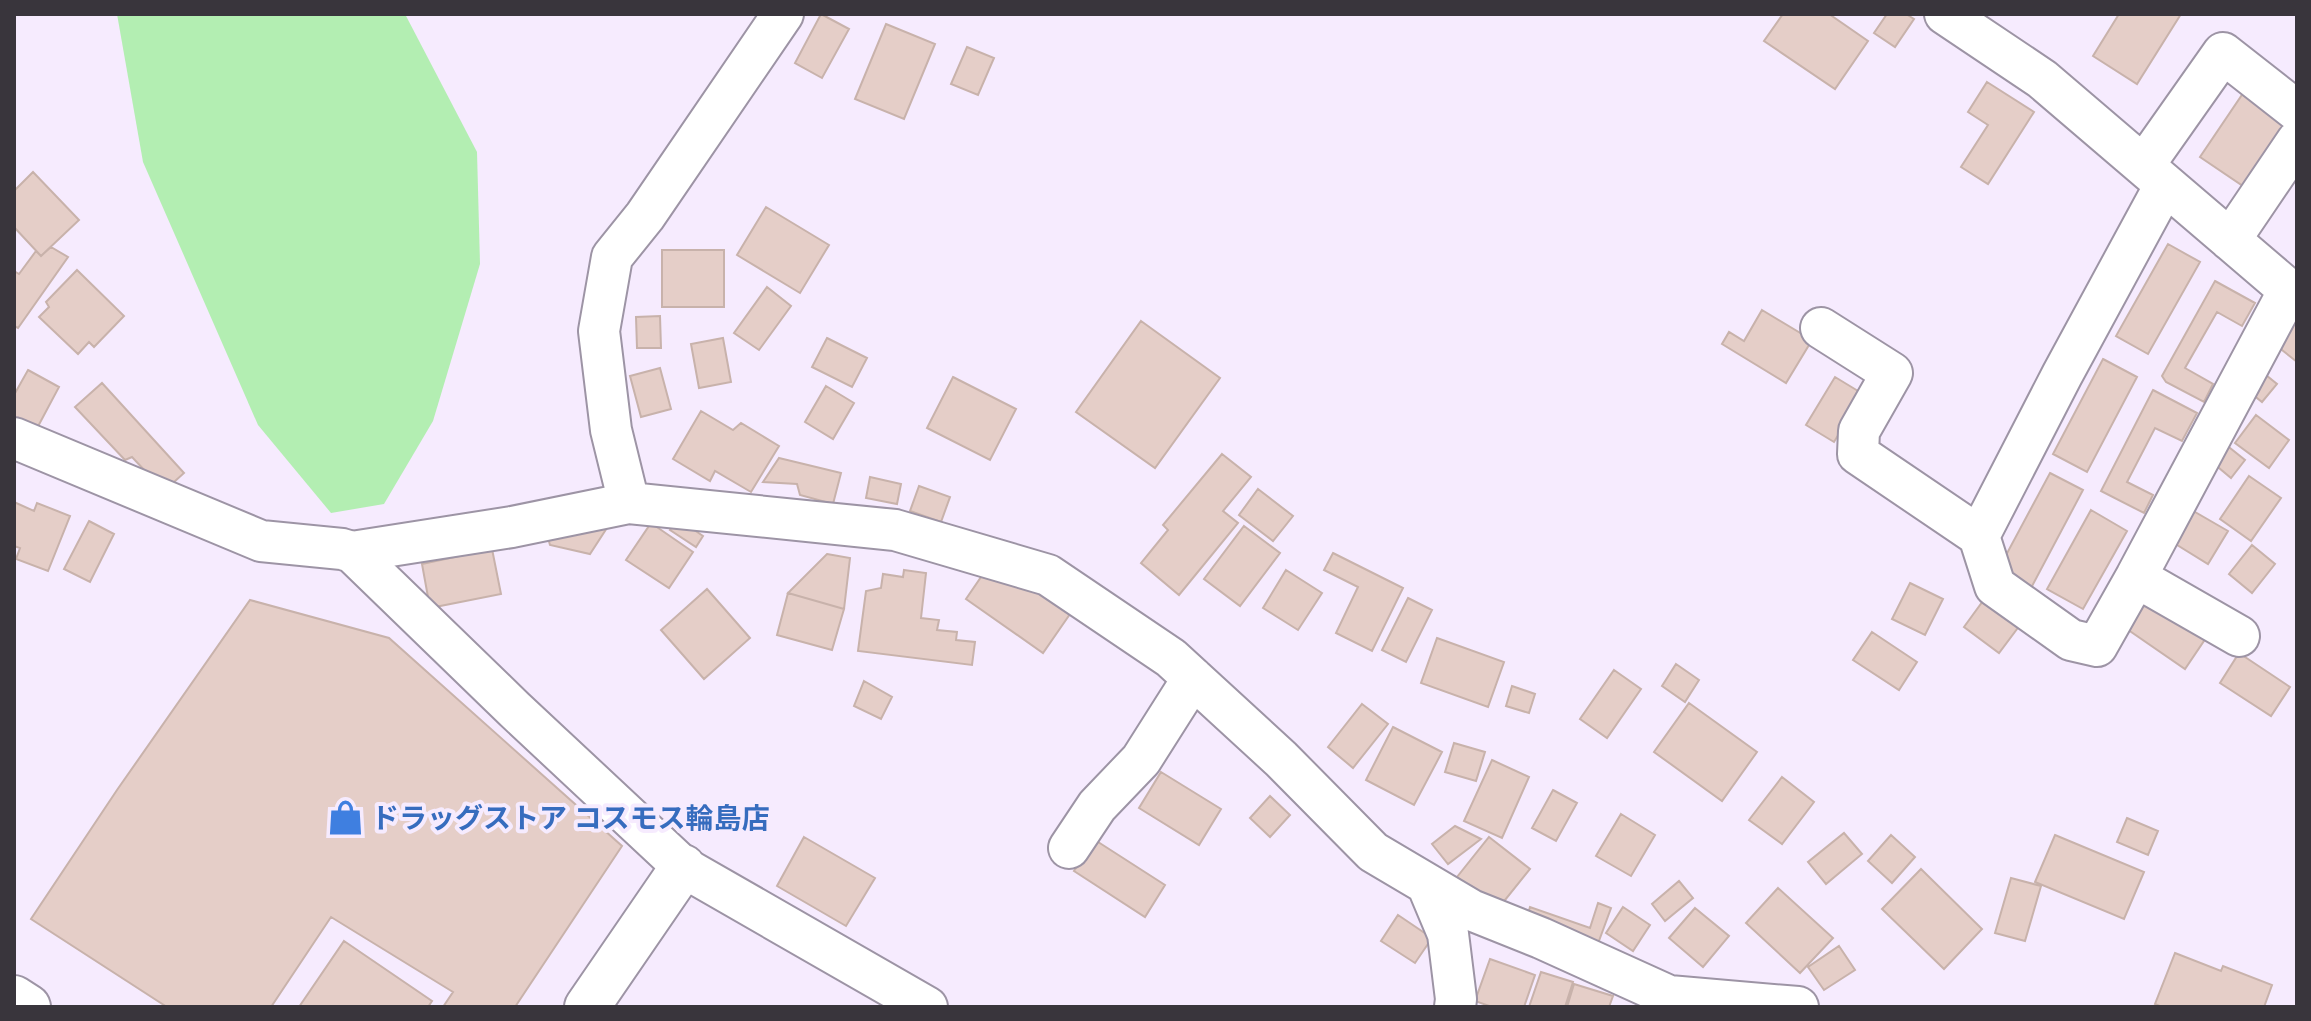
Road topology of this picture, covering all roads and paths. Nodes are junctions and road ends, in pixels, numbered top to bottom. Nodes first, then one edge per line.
1 (783, 14) edge
2 (1945, 14) edge
3 (2297, 111) edge
4 (2297, 141) edge
5 (2155, 175) junction
6 (2230, 240) junction
7 (2293, 293) edge
8 (1821, 328) dead end
9 (14, 438) edge
10 (629, 503) junction
11 (1979, 536) junction
12 (352, 552) junction
13 (2136, 577) junction
14 (2239, 636) dead end
15 (1193, 678) junction
16 (1069, 848) dead end
17 (683, 867) junction
18 (1427, 884) junction
19 (14, 998) edge
20 (28, 1007) edge
21 (587, 1007) edge
22 (927, 1007) edge
23 (1455, 1007) edge
24 (1798, 1007) edge

1 - 10 street
2 - 5 street
3 - 5 street
4 - 6 street
5 - 6 street
5 - 11 street
6 - 7 street
7 - 13 street
8 - 11 street
9 - 12 street
10 - 12 street
10 - 15 street
11 - 13 street
12 - 17 street
13 - 14 street
15 - 16 street
15 - 18 street
17 - 21 street
17 - 22 street
18 - 23 street
18 - 24 street
19 - 20 street

